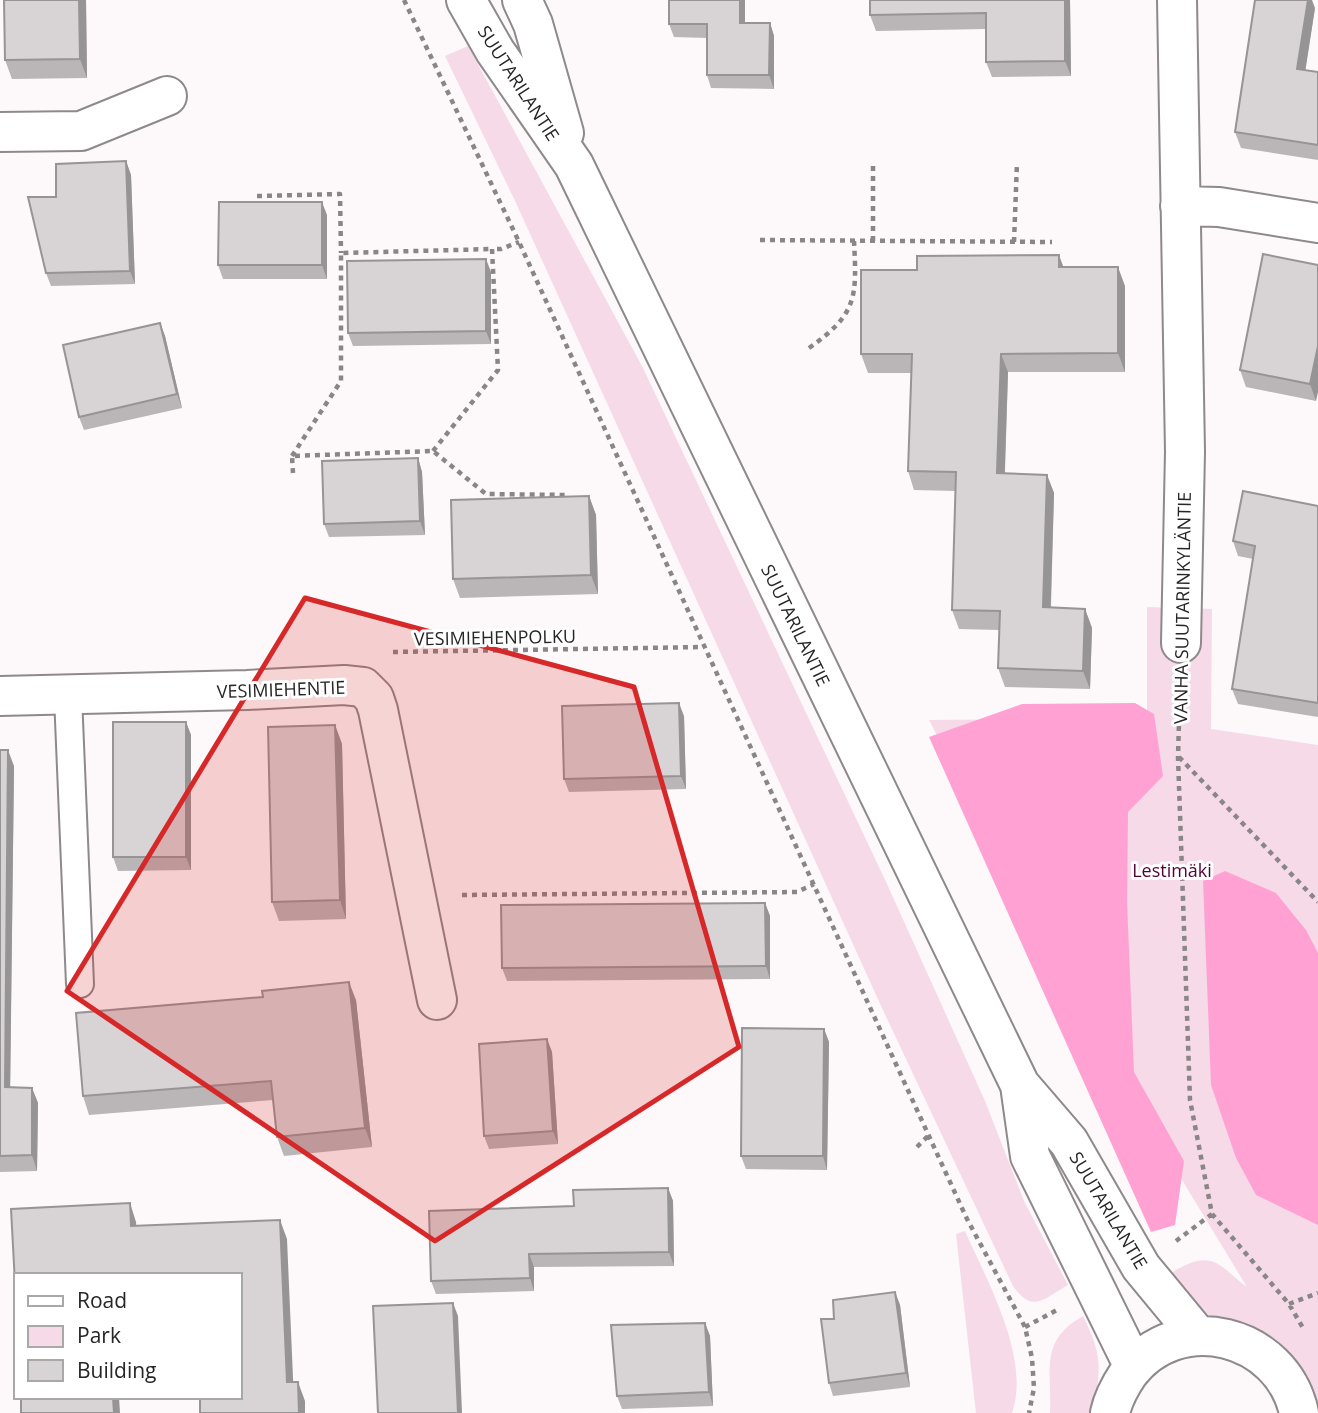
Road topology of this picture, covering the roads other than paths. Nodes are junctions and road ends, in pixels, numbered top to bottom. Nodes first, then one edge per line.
1 (466, 0) edge
2 (522, 0) edge
3 (1177, 0) edge
4 (167, 96) dead end
5 (0, 132) edge
6 (574, 165) junction
7 (1180, 206) junction
8 (1318, 223) edge
9 (1181, 643) road end
10 (0, 695) edge
11 (68, 696) junction
12 (80, 984) dead end
13 (437, 1000) dead end
14 (1020, 1085) junction
15 (1198, 1336) junction
16 (1134, 1367) junction
17 (1110, 1413) edge
18 (1299, 1413) edge

1 - 6 main road, SUUTARILANTIE
2 - 6 main road, SUUTARILANTIE
3 - 7 main road, VANHA SUUTARINKYLÄNTIE
4 - 5 main road
6 - 14 main road, SUUTARILANTIE
7 - 8 main road
7 - 9 main road, VANHA SUUTARINKYLÄNTIE
10 - 11 main road, VESIMIEHENTIE
11 - 12 lane
11 - 13 main road, VESIMIEHENTIE
14 - 15 main road, SUUTARILANTIE
14 - 16 main road, SUUTARILANTIE
15 - 16 main road
15 - 18 main road
16 - 17 main road

